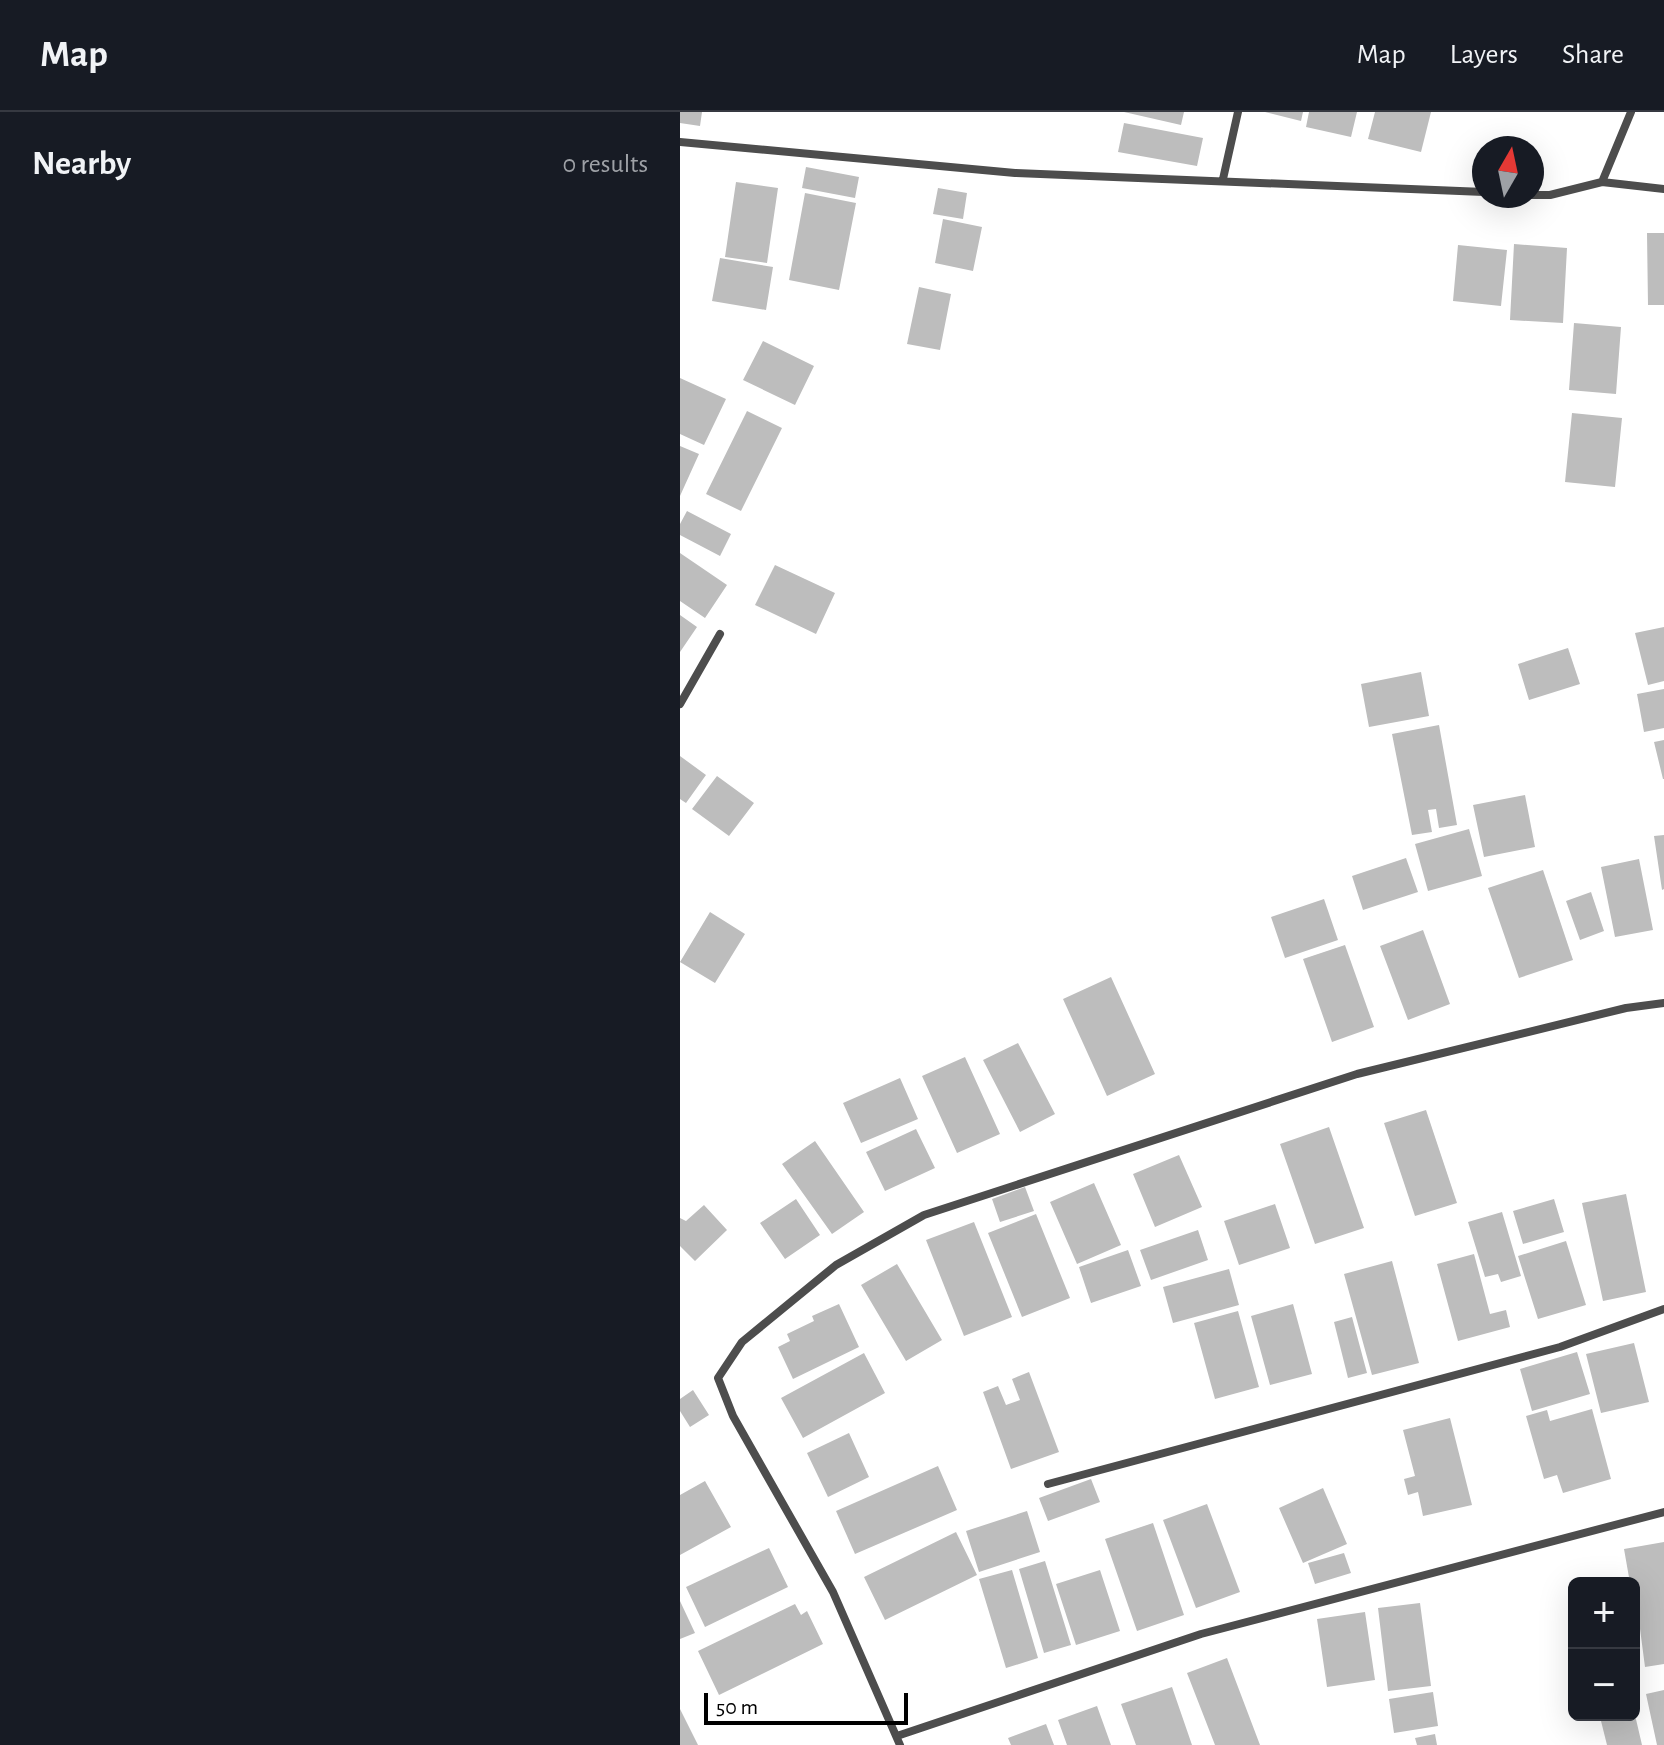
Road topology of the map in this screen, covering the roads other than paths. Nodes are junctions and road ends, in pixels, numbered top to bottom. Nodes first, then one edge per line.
1 (1238, 112) edge
2 (1631, 112) edge
3 (680, 142) edge
4 (1223, 179) junction
5 (1602, 182) junction
6 (1664, 189) edge
7 (1472, 191) edge
8 (1544, 195) edge
9 (720, 634) dead end
10 (680, 704) edge
11 (1664, 1003) edge
12 (1664, 1309) edge
13 (1048, 1484) dead end
14 (1664, 1512) edge
15 (899, 1741) edge

1 - 4 street
2 - 5 street
3 - 4 street
4 - 7 street
5 - 6 street
5 - 8 street
9 - 10 street
11 - 15 street
12 - 13 street
14 - 15 street

